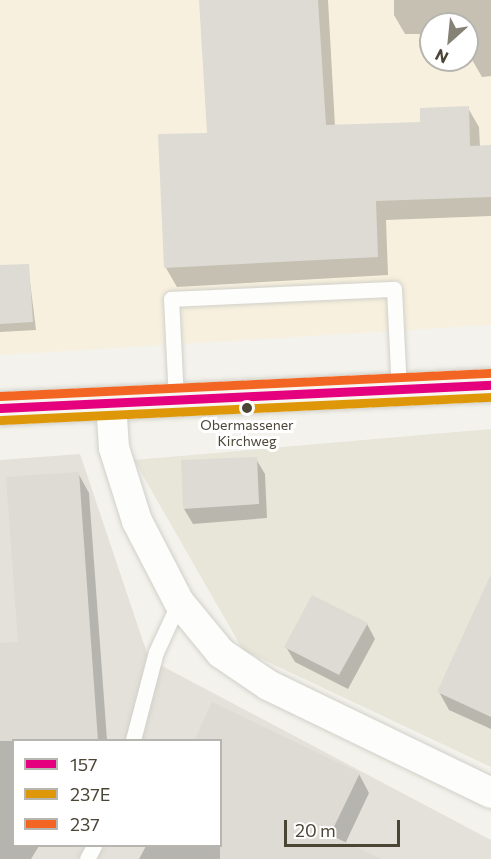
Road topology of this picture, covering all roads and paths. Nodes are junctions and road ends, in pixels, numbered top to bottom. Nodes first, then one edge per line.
1 (491, 385) edge
2 (399, 390) junction
3 (176, 400) junction
4 (111, 402) junction
5 (0, 408) edge
6 (179, 602) junction
7 (134, 739) edge
8 (491, 793) edge

1 - 2 main road
2 - 3 main road
2 - 3 lane
3 - 4 main road
4 - 5 main road
4 - 6 street
6 - 7 lane
6 - 8 street

